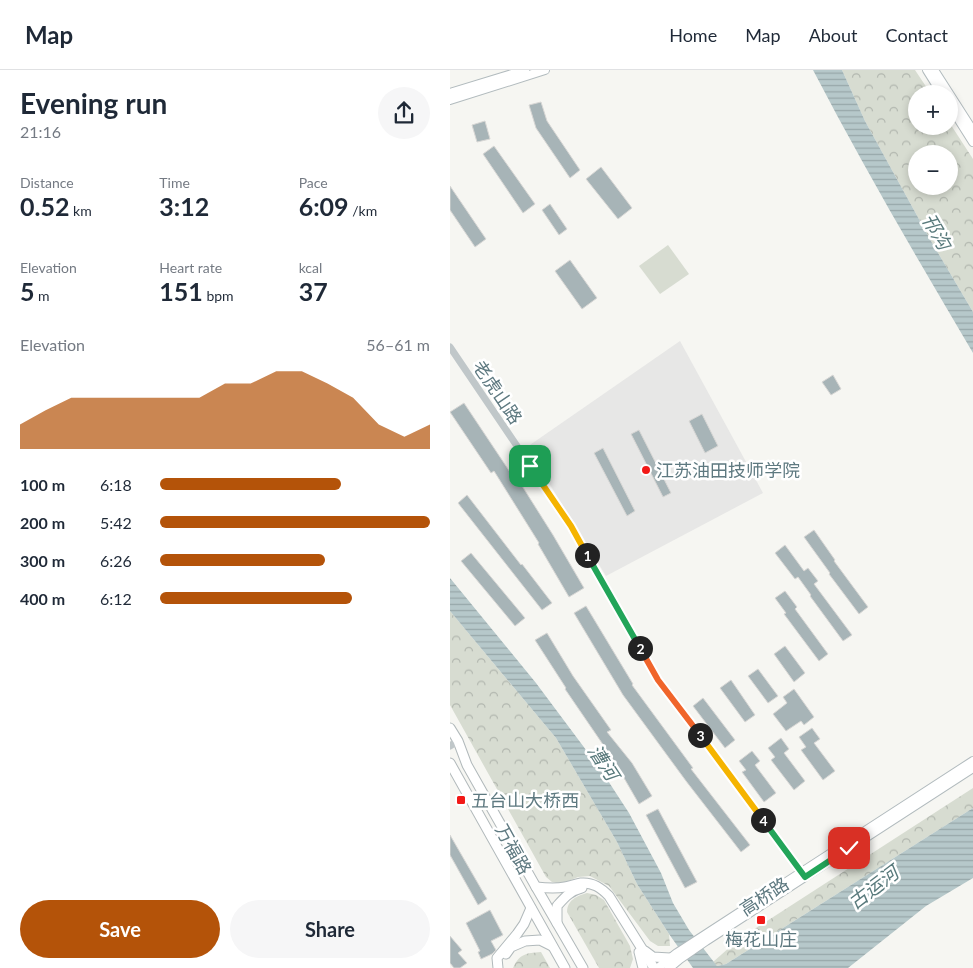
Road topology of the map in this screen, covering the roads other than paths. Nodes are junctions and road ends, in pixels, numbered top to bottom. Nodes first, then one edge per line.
1 (525, 70) edge
2 (545, 70) edge
3 (927, 70) edge
4 (934, 70) edge
5 (936, 85) edge
6 (450, 93) edge
7 (450, 100) edge
8 (958, 118) edge
9 (973, 131) edge
10 (973, 142) edge
11 (450, 347) edge
12 (450, 728) edge
13 (454, 744) edge
14 (973, 761) edge
15 (450, 763) edge
16 (973, 768) edge
17 (803, 874) junction
18 (536, 887) junction
19 (531, 908) junction
20 (558, 924) junction
21 (553, 947) junction
22 (641, 950) junction
23 (676, 957) junction
24 (498, 968) edge
25 (503, 968) edge
26 (565, 968) edge
27 (583, 968) edge
28 (644, 968) edge
29 (650, 968) edge
30 (654, 968) edge
31 (658, 968) edge
32 (669, 968) edge

1 - 6 main road
2 - 7 main road
3 - 5 main road
4 - 9 main road
8 - 10 main road
11 - 17 street, 老虎山路
12 - 13 main road, 万福路
13 - 18 main road, 万福路
14 - 17 main road, 高桥路
15 - 19 main road, 万福路
16 - 17 main road, 高桥路
17 - 23 main road, 高桥路
18 - 20 main road, 万福路
18 - 22 main road
19 - 21 main road, 万福路
19 - 24 main road
20 - 22 main road
20 - 27 main road, 万福路
21 - 25 main road
21 - 26 main road, 万福路
22 - 23 main road
22 - 28 main road
22 - 29 main road
22 - 30 main road
23 - 31 main road, 高桥路
23 - 32 main road, 高桥路

